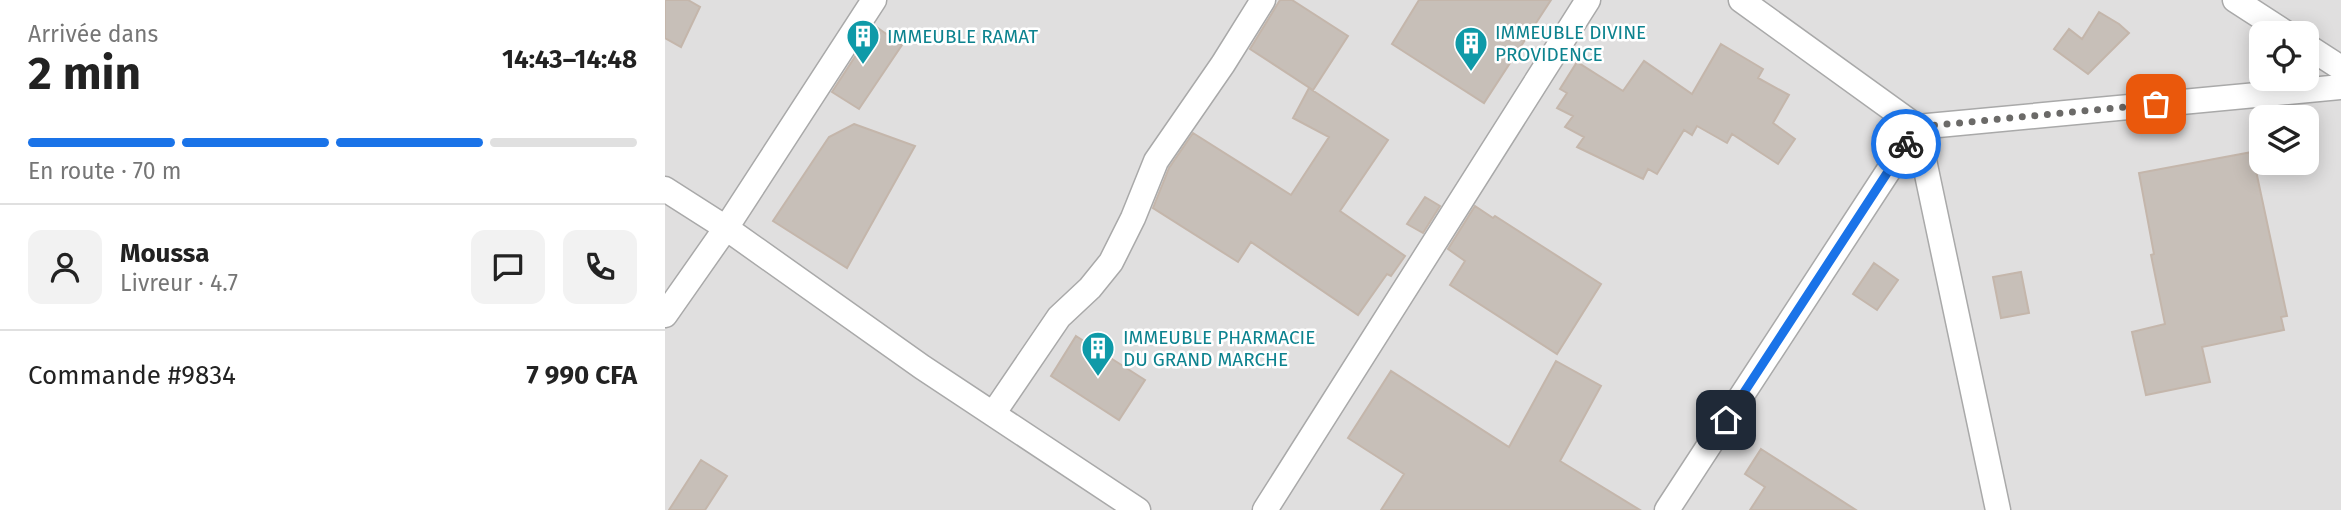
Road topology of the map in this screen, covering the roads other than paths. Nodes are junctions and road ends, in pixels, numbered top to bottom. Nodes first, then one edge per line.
1 (874, 0) edge
2 (1263, 0) edge
3 (1588, 0) edge
4 (1741, 0) edge
5 (2235, 0) edge
6 (2268, 21) edge
7 (2319, 54) edge
8 (2341, 68) edge
9 (2341, 87) edge
10 (1917, 127) junction
11 (665, 189) edge
12 (726, 228) junction
13 (665, 315) edge
14 (993, 414) junction
15 (1138, 510) edge
16 (1265, 510) edge
17 (1667, 510) edge
18 (1998, 510) edge

1 - 12 street
2 - 14 street
3 - 16 street
4 - 10 street
5 - 6 street
7 - 8 street
9 - 10 street
10 - 17 street
10 - 18 street
11 - 12 street
12 - 13 street
12 - 14 street
14 - 15 street

